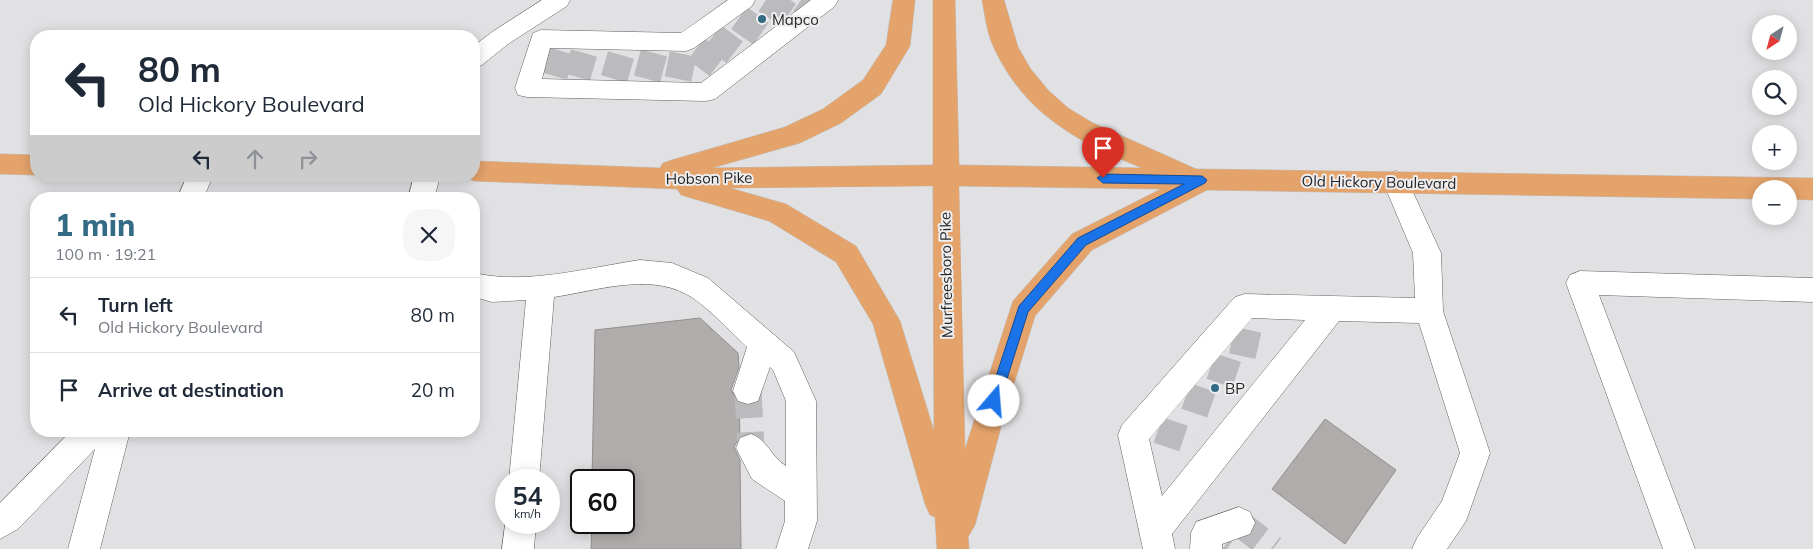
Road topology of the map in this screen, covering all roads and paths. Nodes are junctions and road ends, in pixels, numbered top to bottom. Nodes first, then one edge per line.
1 (559, 0) edge
2 (904, 0) edge
3 (944, 0) edge
4 (993, 0) edge
5 (738, 10) edge
6 (808, 11) edge
7 (500, 38) junction
8 (555, 43) junction
9 (480, 54) edge
10 (0, 164) edge
11 (30, 164) edge
12 (480, 171) edge
13 (945, 175) junction
14 (645, 179) junction
15 (1202, 180) junction
16 (1396, 182) junction
17 (1813, 189) edge
18 (480, 287) edge
19 (541, 287) junction
20 (1813, 290) edge
21 (1332, 308) junction
22 (1429, 311) junction
23 (763, 343) junction
24 (748, 391) tunnel mouth
25 (86, 437) edge
26 (113, 437) edge
27 (751, 448) tunnel mouth
28 (525, 469) edge
29 (800, 493) junction
30 (0, 523) edge
31 (519, 534) edge
32 (1157, 539) edge
33 (953, 547) edge
34 (84, 549) edge
35 (518, 549) edge
36 (792, 549) edge
37 (1428, 549) edge
38 (1679, 549) edge

1 - 7 street
2 - 14 main road
3 - 13 main road, Murfreesboro Pike
4 - 15 main road
5 - 8 street
6 - 8 street
7 - 8 street
7 - 9 street
10 - 11 main road
12 - 14 main road, Hobson Pike
13 - 14 main road, Hobson Pike
13 - 15 main road, Old Hickory Boulevard
13 - 33 main road, Murfreesboro Pike
14 - 33 main road
15 - 16 main road, Old Hickory Boulevard
15 - 33 main road
16 - 17 main road, Old Hickory Boulevard
16 - 22 street
18 - 19 street
19 - 23 street
19 - 28 street
20 - 38 street
21 - 22 street
21 - 32 street
21 - 32 street
22 - 37 street
23 - 24 street
23 - 29 street
25 - 30 street
26 - 34 street
27 - 29 street
29 - 36 street
31 - 35 street

